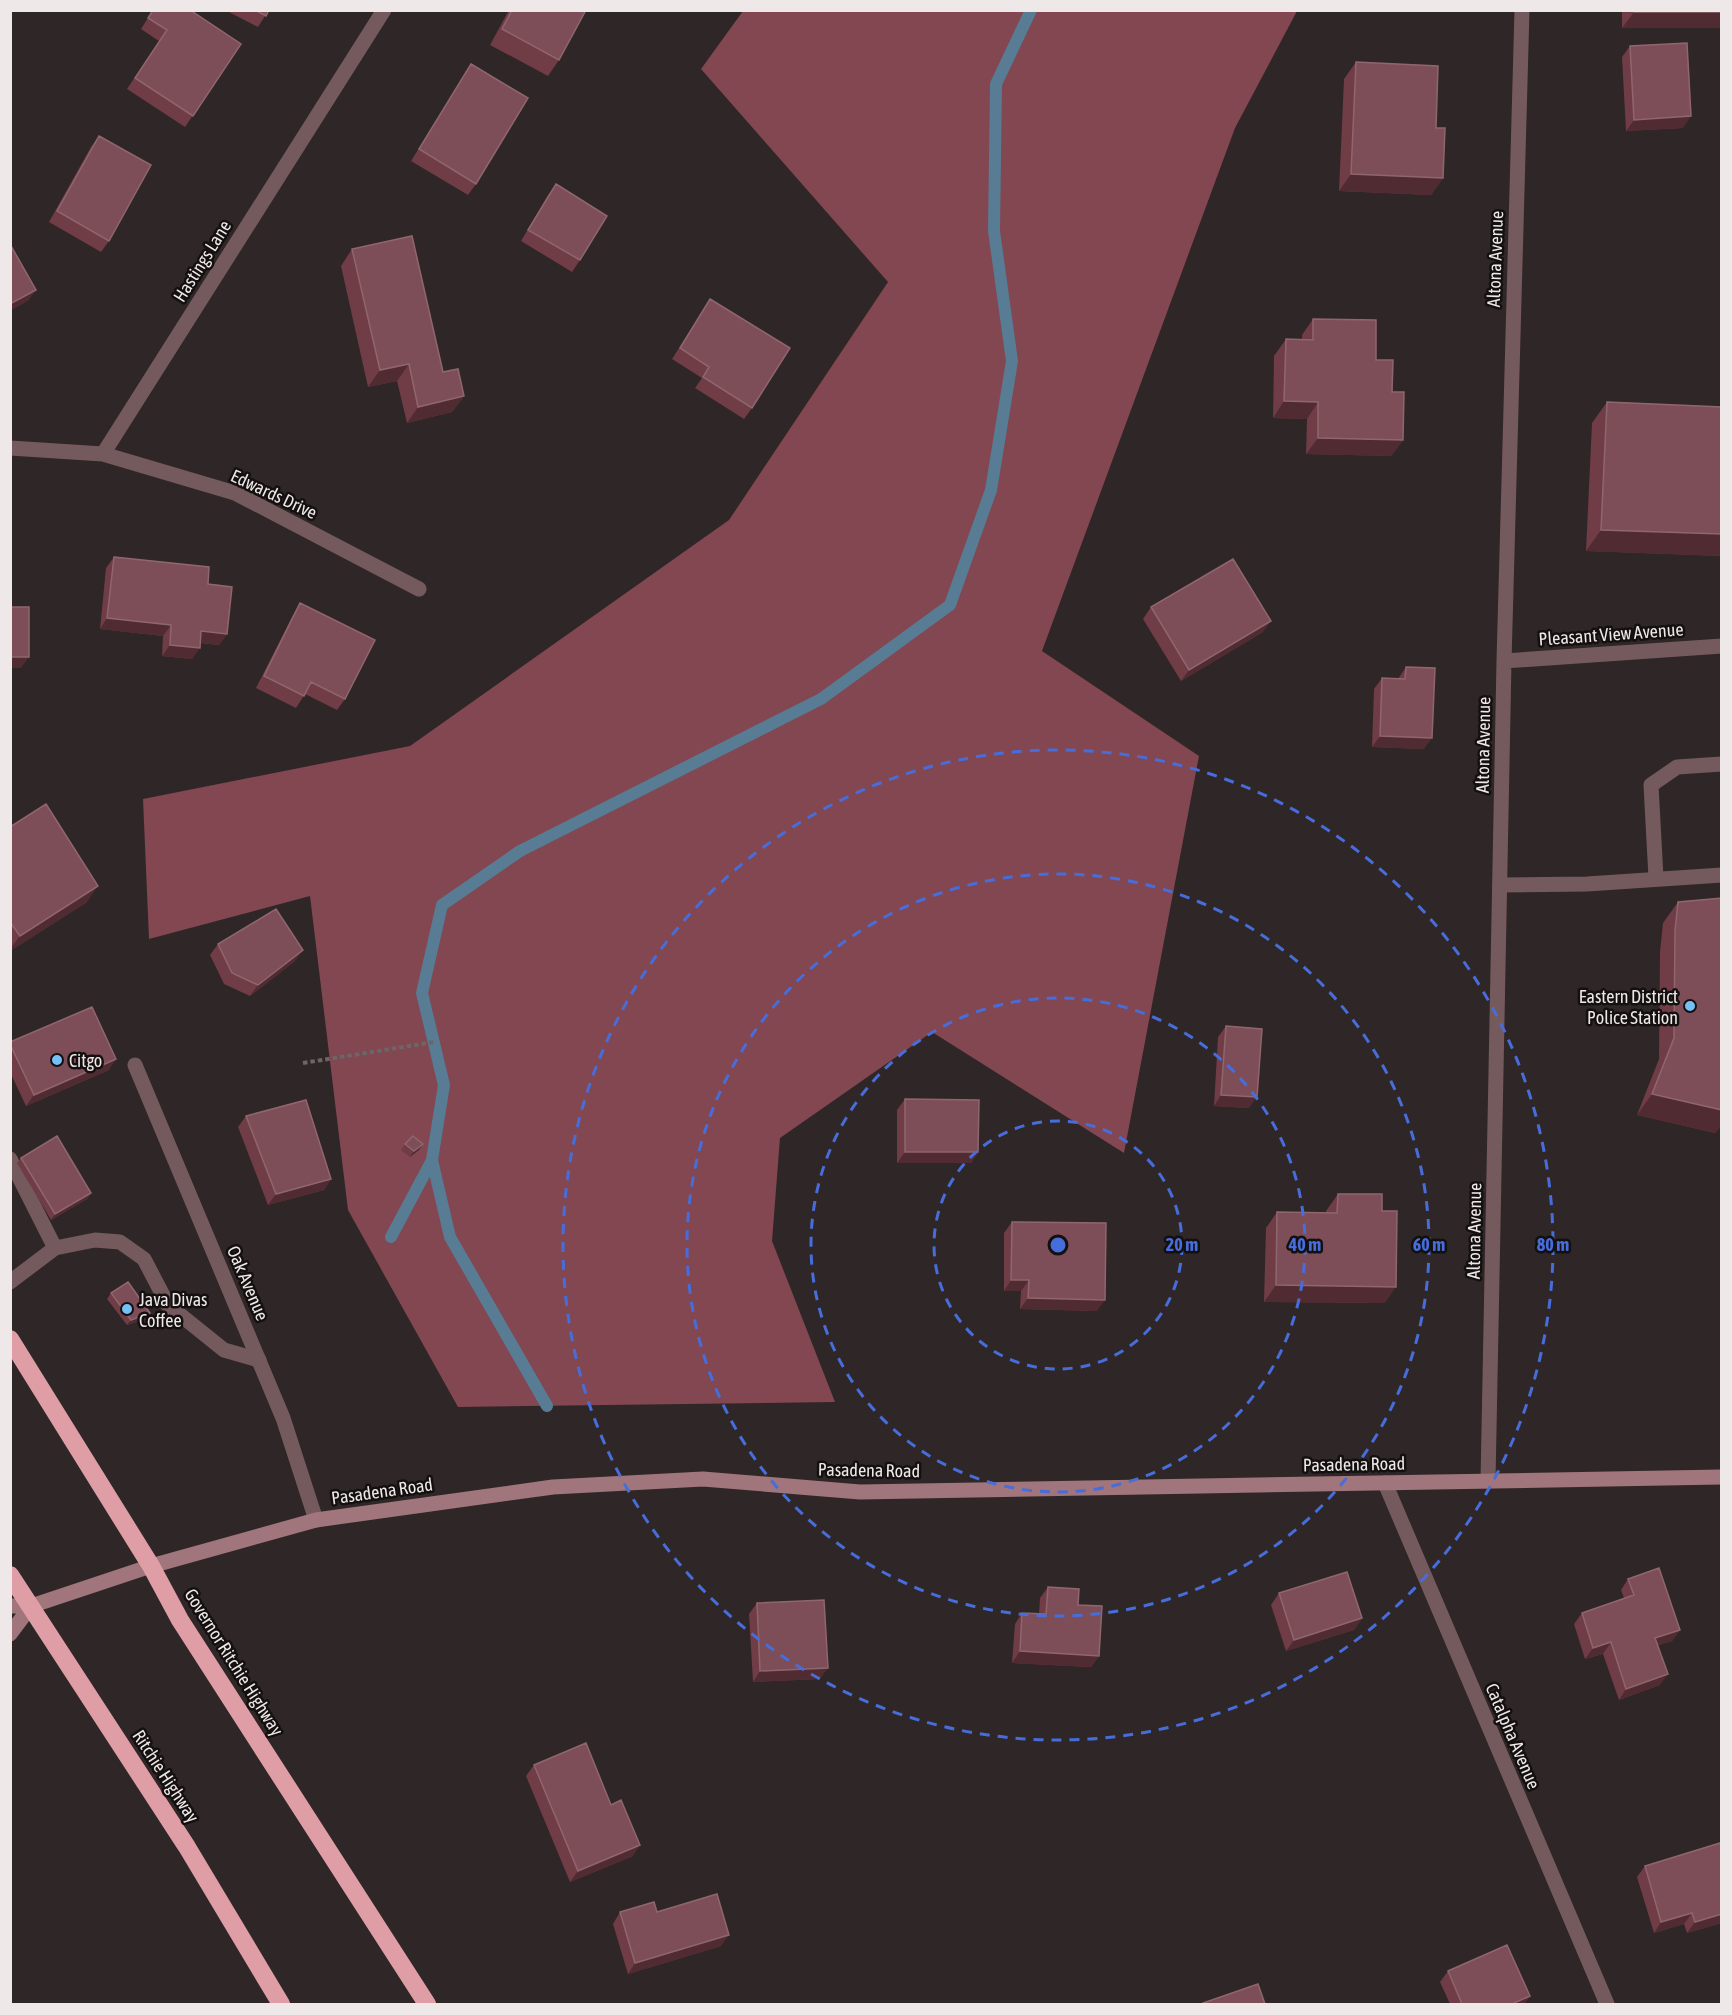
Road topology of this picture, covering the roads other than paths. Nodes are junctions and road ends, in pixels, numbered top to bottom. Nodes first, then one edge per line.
1 (384, 10) edge
2 (1522, 10) edge
3 (10, 448) edge
4 (103, 454) junction
5 (419, 589) dead end
6 (1722, 646) edge
7 (1504, 662) junction
8 (1722, 764) edge
9 (1722, 875) edge
10 (1656, 878) junction
11 (1500, 885) junction
12 (135, 1065) dead end
13 (10, 1158) edge
14 (55, 1248) junction
15 (10, 1282) edge
16 (10, 1339) edge
17 (259, 1360) junction
18 (1722, 1477) edge
19 (1488, 1481) junction
20 (1385, 1483) junction
21 (316, 1520) junction
22 (151, 1566) junction
23 (10, 1575) edge
24 (10, 1606) edge
25 (31, 1606) junction
26 (10, 1634) edge
27 (281, 2004) edge
28 (427, 2004) edge
29 (1607, 2004) edge

1 - 4 street, Hastings Lane
2 - 7 street, Altona Avenue
3 - 4 street
4 - 5 street, Edwards Drive
6 - 7 street, Pleasant View Avenue
7 - 11 street, Altona Avenue
8 - 10 street
9 - 10 street
10 - 11 street
11 - 19 street, Altona Avenue
12 - 17 street, Oak Avenue
13 - 14 street
14 - 15 street
14 - 17 street
16 - 22 highway, Governor Ritchie Highway
17 - 21 street, Oak Avenue
18 - 19 main road, Pasadena Road
19 - 20 main road, Pasadena Road
20 - 21 main road, Pasadena Road
20 - 29 street, Catalpha Avenue
21 - 22 main road, Pasadena Road
22 - 25 main road, Pasadena Road
22 - 28 highway, Governor Ritchie Highway
23 - 25 highway, Ritchie Highway
24 - 25 main road, Pasadena Road
25 - 26 main road
25 - 27 highway, Ritchie Highway

